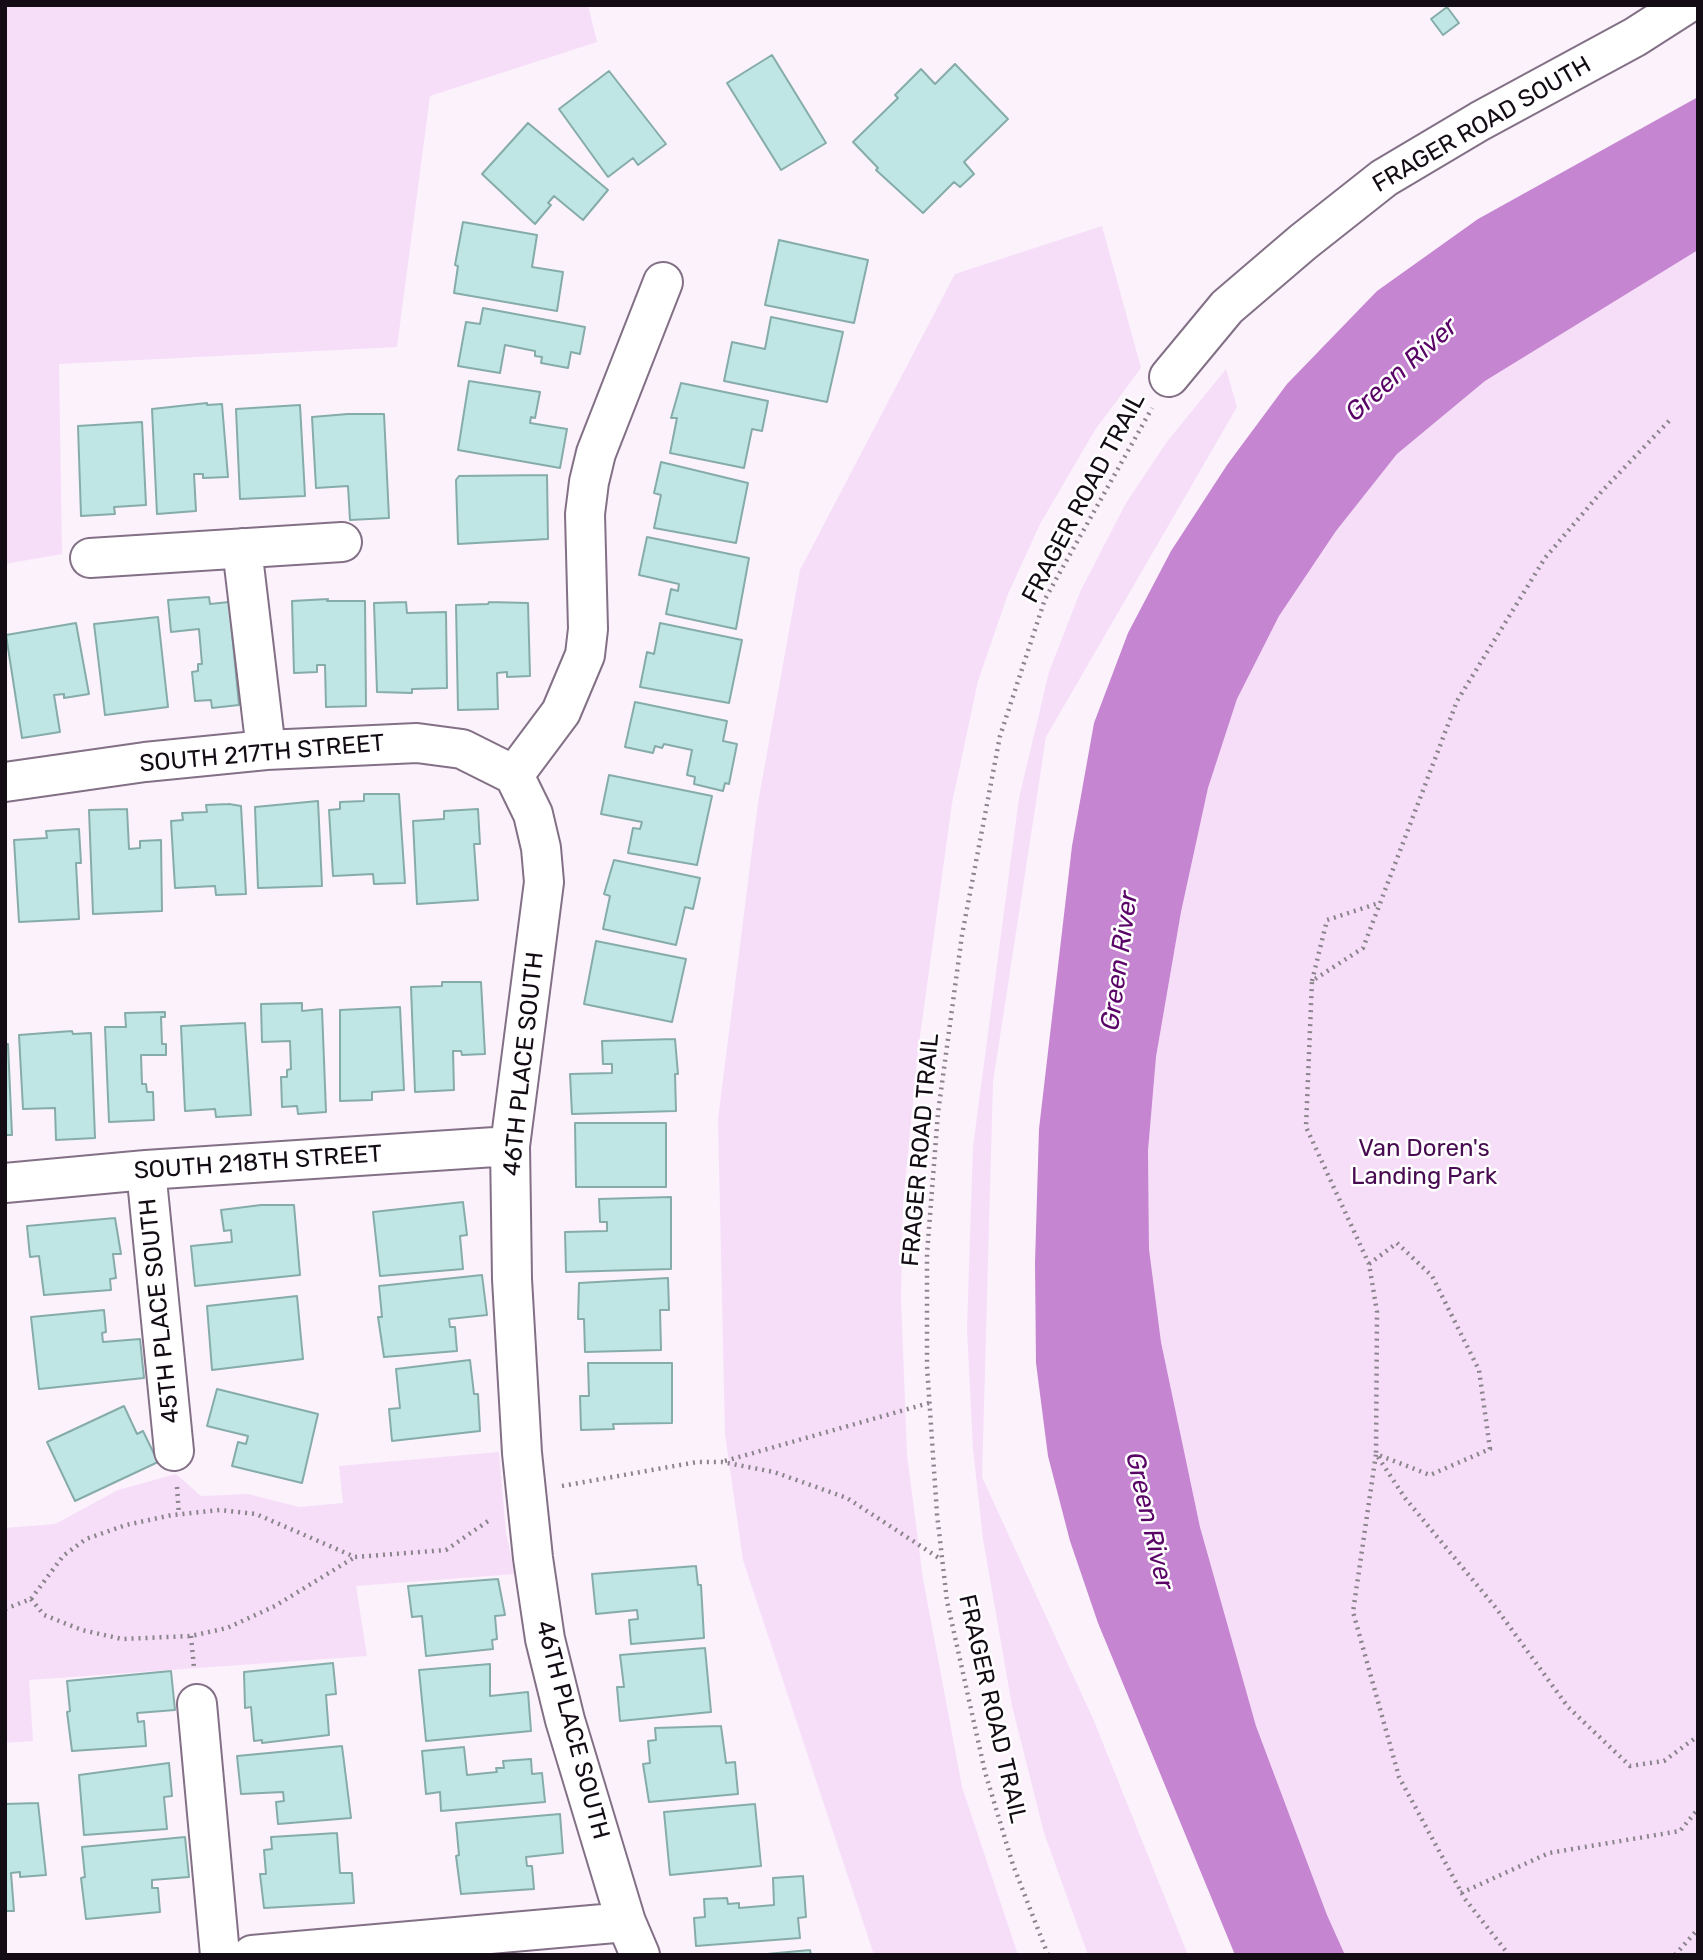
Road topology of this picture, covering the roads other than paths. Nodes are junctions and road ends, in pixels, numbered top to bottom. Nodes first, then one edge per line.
1 (1685, 5) edge
2 (663, 282) dead end
3 (1169, 377) road end
4 (342, 542) dead end
5 (242, 548) junction
6 (90, 558) dead end
7 (266, 750) junction
8 (514, 775) junction
9 (5, 782) edge
10 (510, 1146) junction
11 (146, 1170) junction
12 (5, 1183) edge
13 (174, 1451) dead end
14 (197, 1704) dead end
15 (633, 1938) edge
16 (220, 1955) edge
17 (252, 1955) edge

1 - 3 street, FRAGER ROAD SOUTH
2 - 8 street
4 - 5 street
5 - 6 street
5 - 7 street
7 - 8 street, SOUTH 217TH STREET
7 - 9 street, SOUTH 217TH STREET
8 - 10 street, 46TH PLACE SOUTH
10 - 11 street, SOUTH 218TH STREET
10 - 15 street, 46TH PLACE SOUTH
11 - 12 street, SOUTH 218TH STREET
11 - 13 street, 45TH PLACE SOUTH
14 - 16 street
15 - 17 street

